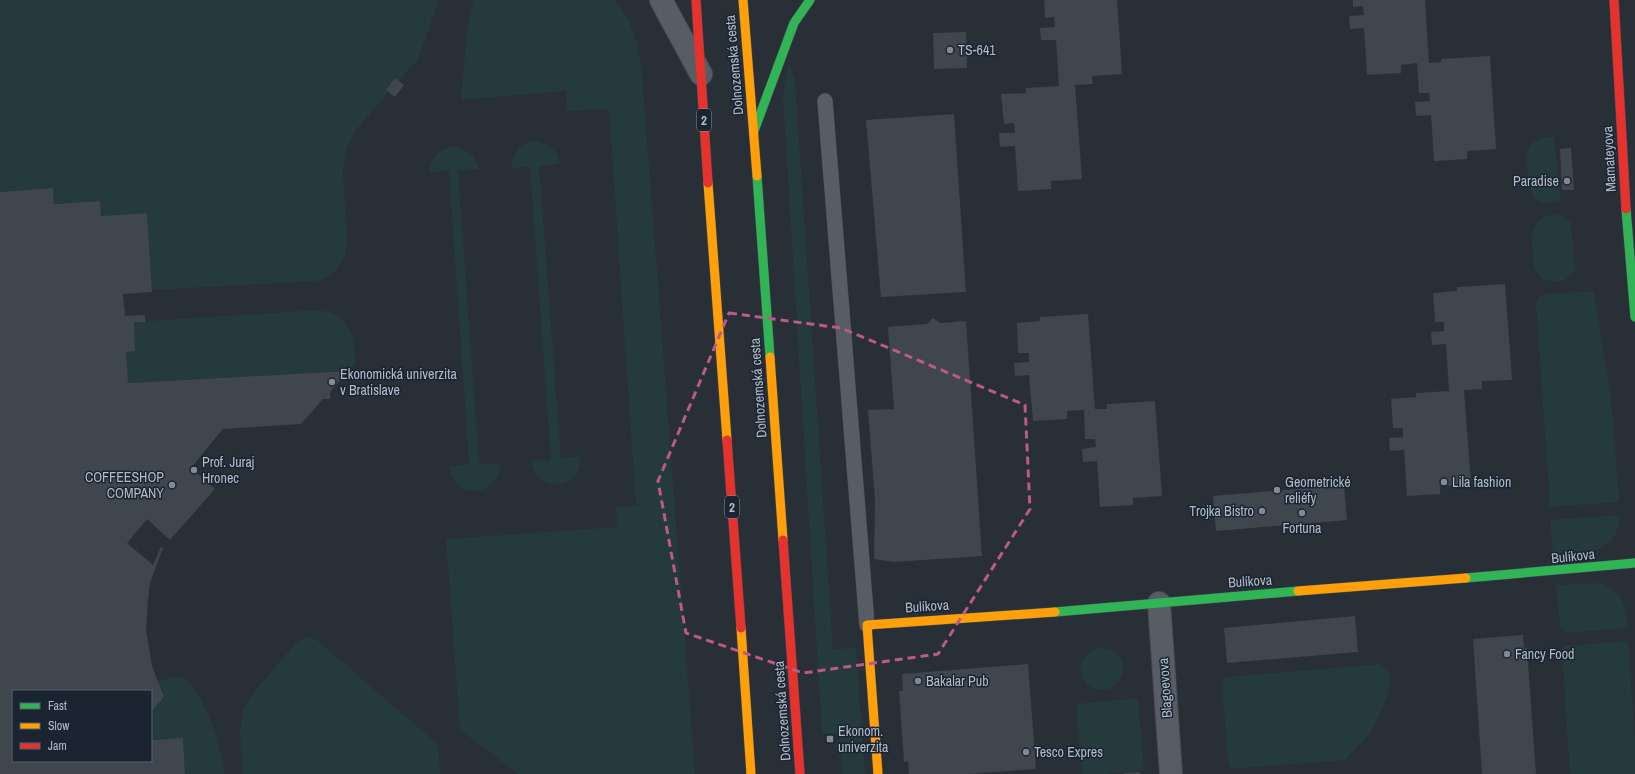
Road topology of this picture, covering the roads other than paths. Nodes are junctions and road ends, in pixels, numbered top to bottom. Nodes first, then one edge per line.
1 (661, 0) edge
2 (696, 0) edge
3 (743, 0) edge
4 (810, 0) edge
5 (1614, 0) edge
6 (700, 74) junction
7 (826, 101) dead end
8 (754, 131) junction
9 (1631, 210) edge
10 (1635, 317) edge
11 (1635, 563) edge
12 (1159, 603) junction
13 (867, 625) junction
14 (751, 774) edge
15 (800, 774) edge
16 (878, 774) edge
17 (1171, 774) edge

1 - 6 street
2 - 6 main road, 2
3 - 8 main road, Dolnozemská cesta
4 - 8 main road
5 - 9 main road, Mamateyova
6 - 14 main road, 2
7 - 13 lane
8 - 15 main road, Dolnozemská cesta
9 - 10 main road, Mamateyova
11 - 12 main road, Bulíkova
12 - 13 main road, Bulíkova
12 - 17 street, Blagoevova
13 - 16 main road

